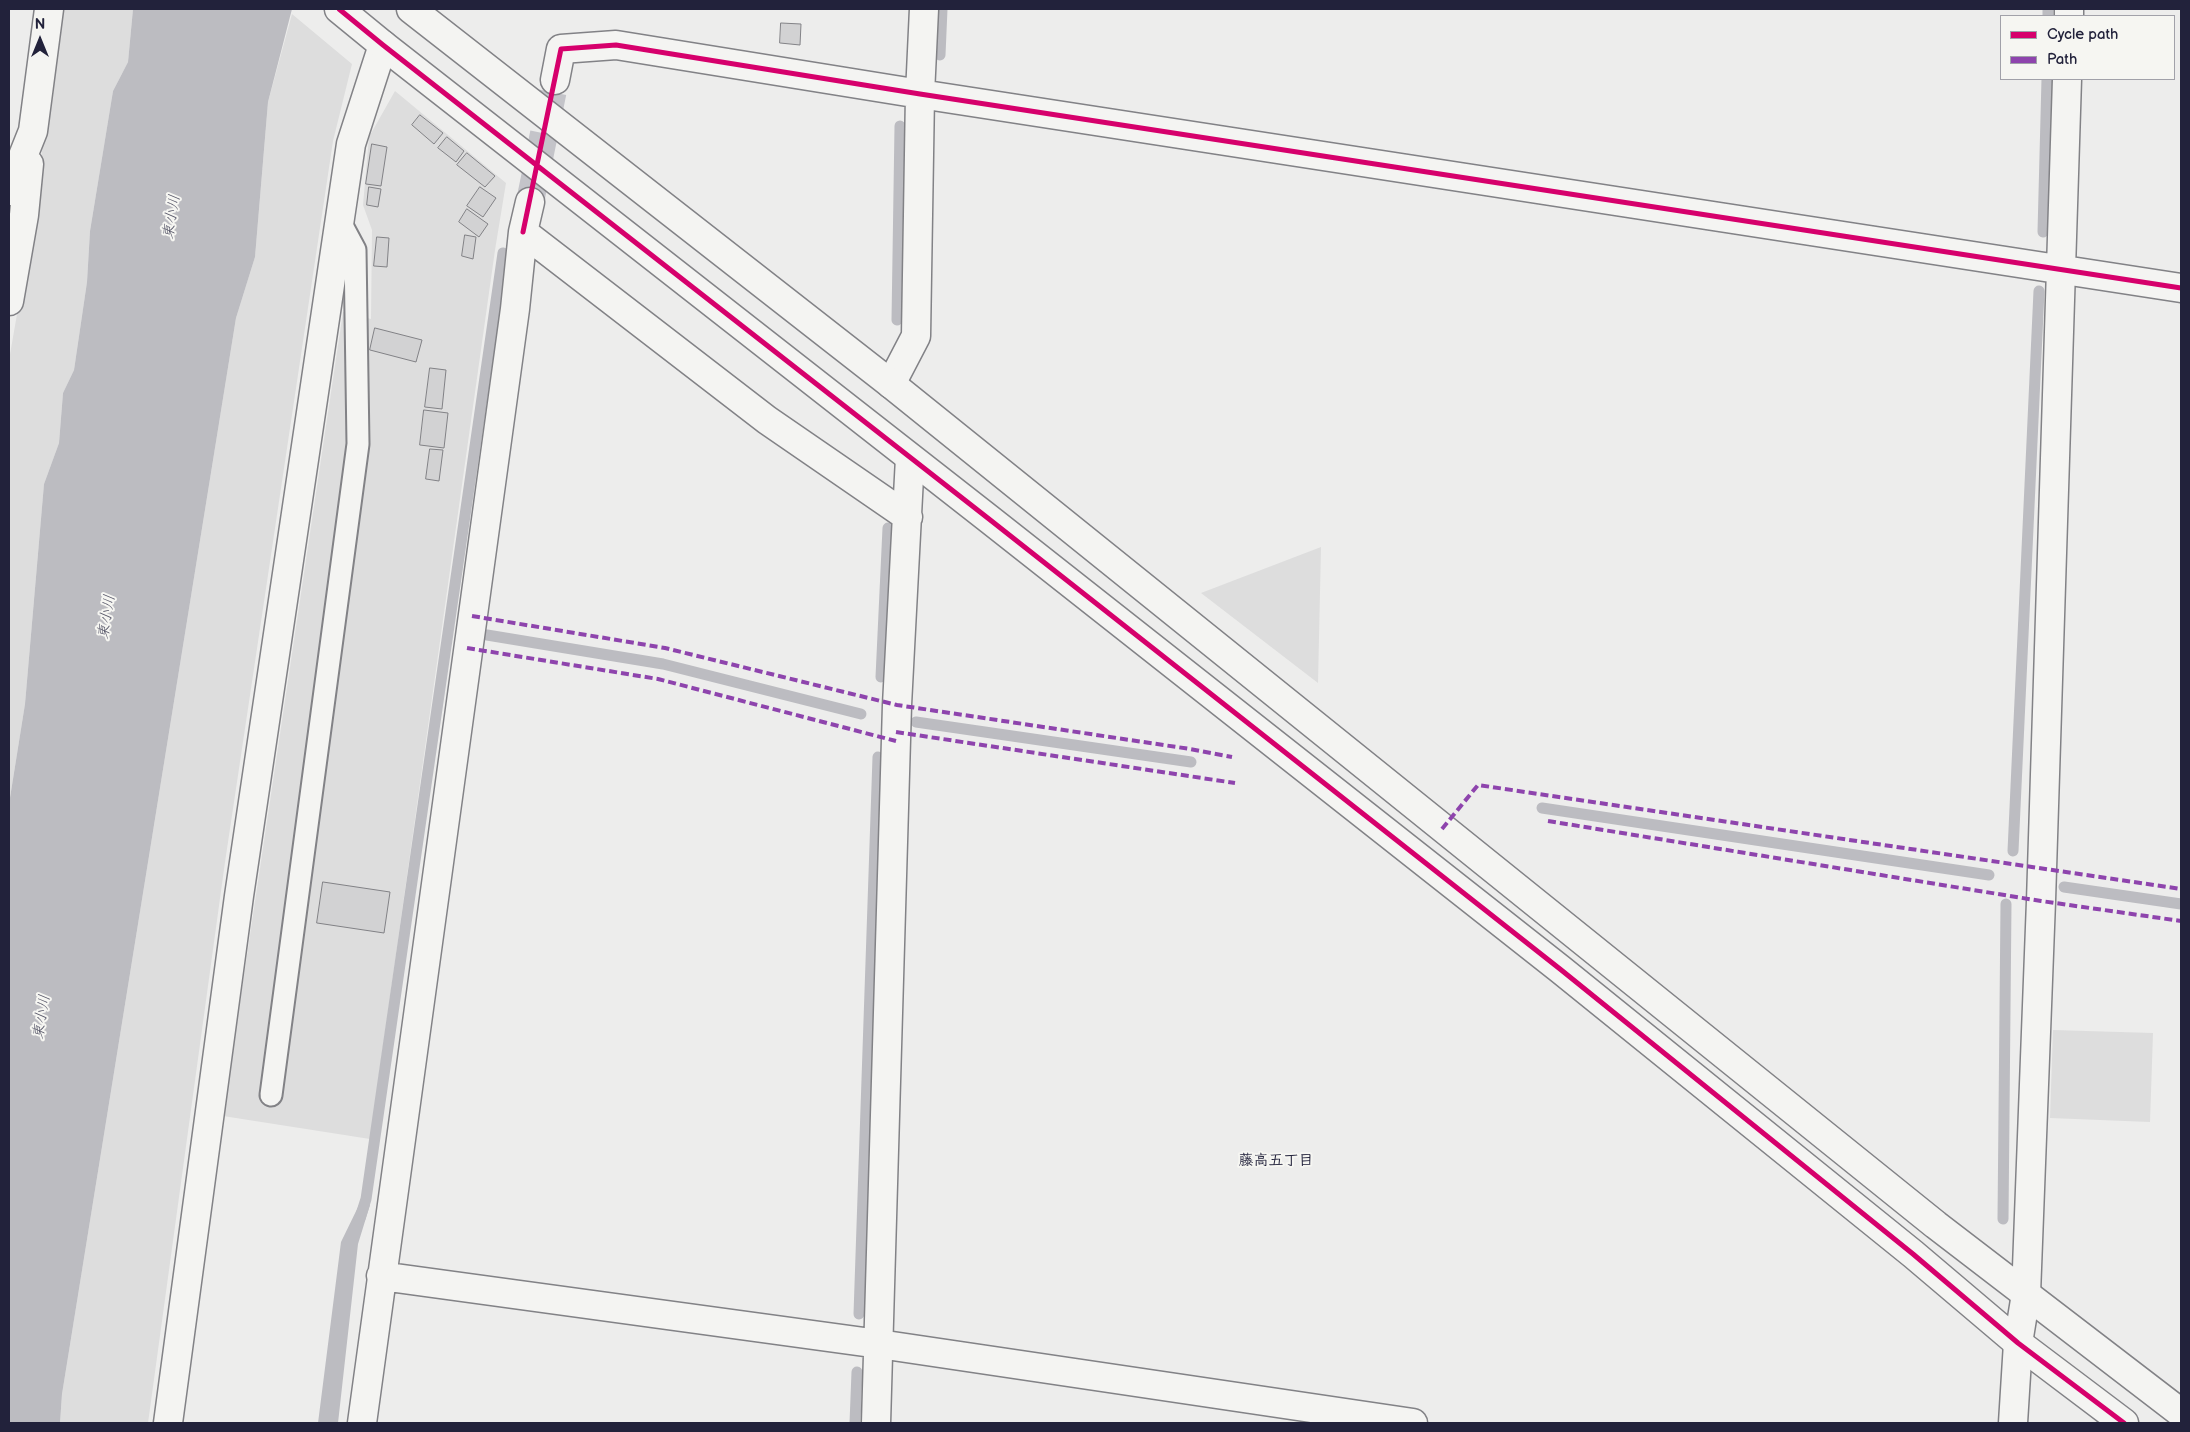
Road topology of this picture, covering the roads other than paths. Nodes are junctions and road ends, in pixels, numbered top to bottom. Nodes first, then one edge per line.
1 (50, 9) edge
2 (411, 9) edge
3 (924, 9) edge
4 (348, 15) edge
5 (383, 45) junction
6 (555, 80) tunnel mouth
7 (2067, 80) edge
8 (920, 94) junction
9 (32, 131) junction
10 (9, 191) edge
11 (530, 202) tunnel mouth
12 (339, 220) junction
13 (523, 232) junction
14 (2062, 270) junction
15 (2181, 288) edge
16 (9, 301) edge
17 (891, 384) junction
18 (910, 458) junction
19 (908, 517) junction
20 (271, 1095) dead end
21 (381, 1276) junction
22 (2026, 1294) junction
23 (2018, 1343) junction
24 (879, 1344) junction
25 (2181, 1413) edge
26 (168, 1423) edge
27 (362, 1423) edge
28 (876, 1423) edge
29 (1413, 1423) edge
30 (2013, 1423) edge
31 (2124, 1423) edge

1 - 9 street
2 - 17 street
3 - 8 street
4 - 5 street
5 - 12 street
5 - 18 street
6 - 8 street
7 - 14 street
8 - 14 street
8 - 17 street
9 - 10 street
9 - 16 street
11 - 13 street
12 - 20 lane
12 - 26 street
13 - 19 street
13 - 21 street
14 - 15 street
14 - 22 street
17 - 22 street
18 - 19 street
18 - 23 street
19 - 24 street
21 - 24 street
21 - 27 street
22 - 23 street
22 - 25 street
23 - 30 street
23 - 31 street
24 - 28 street
24 - 29 street

